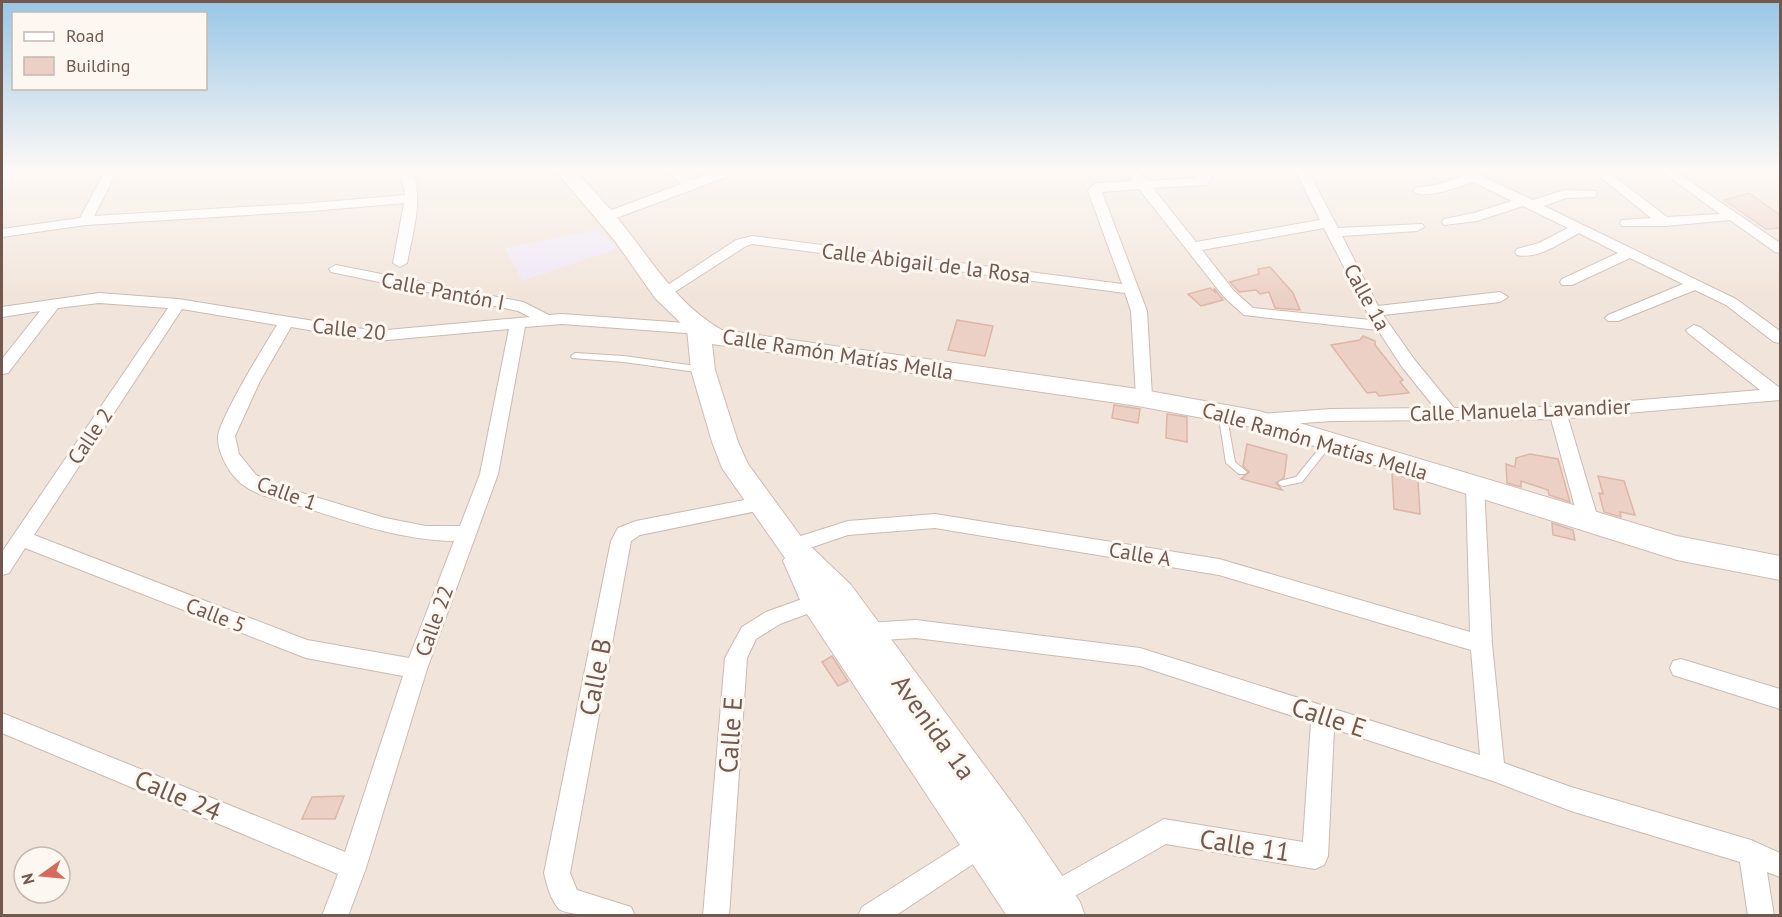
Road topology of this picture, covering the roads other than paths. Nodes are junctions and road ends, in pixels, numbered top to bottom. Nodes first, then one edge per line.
1 (89, 214) edge
2 (202, 214) edge
3 (408, 214) edge
4 (603, 214) edge
5 (614, 214) edge
6 (1103, 214) edge
7 (1167, 214) edge
8 (1323, 214) edge
9 (1489, 214) edge
10 (1550, 214) edge
11 (1654, 214) edge
12 (1729, 214) edge
13 (1732, 216) junction
14 (606, 217) junction
15 (85, 221) junction
16 (1449, 222) dead end
17 (1665, 222) junction
18 (1627, 223) dead end
19 (1417, 227) dead end
20 (1330, 228) junction
21 (1578, 228) junction
22 (2, 233) edge
23 (1194, 247) junction
24 (1780, 249) edge
25 (1522, 252) dead end
26 (1629, 253) junction
27 (400, 263) dead end
28 (336, 269) dead end
29 (1567, 282) dead end
30 (1697, 284) junction
31 (1133, 290) junction
32 (662, 294) junction
33 (1500, 297) dead end
34 (54, 304) junction
35 (178, 304) junction
36 (1373, 311) junction
37 (2, 312) edge
38 (1613, 318) dead end
39 (546, 320) junction
40 (286, 322) junction
41 (518, 323) junction
42 (1382, 326) junction
43 (699, 329) junction
44 (1694, 330) dead end
45 (1780, 338) edge
46 (575, 356) dead end
47 (2, 369) edge
48 (703, 370) junction
49 (1778, 394) edge
50 (1144, 397) junction
51 (1221, 412) junction
52 (1558, 413) junction
53 (1449, 414) junction
54 (1259, 420) junction
55 (1329, 442) junction
56 (1242, 472) dead end
57 (1283, 483) dead end
58 (1474, 486) junction
59 (760, 504) junction
60 (1589, 522) junction
61 (466, 534) junction
62 (22, 539) junction
63 (792, 546) junction
64 (2, 567) edge
65 (1780, 568) edge
66 (816, 602) junction
67 (866, 632) junction
68 (1481, 644) junction
69 (1682, 668) dead end
70 (416, 669) junction
71 (1780, 699) edge
72 (1323, 716) junction
73 (2, 723) edge
74 (1493, 770) junction
75 (994, 836) junction
76 (1750, 853) junction
77 (1780, 865) edge
78 (353, 868) junction
79 (1050, 909) edge
80 (335, 915) edge
81 (622, 915) edge
82 (716, 915) edge
83 (871, 915) edge
84 (1761, 915) edge

1 - 15 street
2 - 15 street
3 - 27 street
4 - 14 main road
5 - 14 street
6 - 31 street
7 - 23 street
8 - 20 street, Calle 1a
9 - 16 street
10 - 21 street
11 - 17 street
12 - 13 street
13 - 17 street
13 - 24 street
14 - 32 main road
15 - 22 street
17 - 18 street
19 - 20 street
20 - 23 street
20 - 36 street, Calle 1a
21 - 25 street
21 - 26 street
23 - 42 street
26 - 29 street
26 - 30 street
28 - 39 street, Calle Pantón I
30 - 38 street
30 - 45 street
31 - 32 street, Calle Abigail de la Rosa
31 - 50 street
32 - 43 main road
33 - 36 street
34 - 35 street, Calle 20
34 - 37 street, Calle 20
34 - 47 street
35 - 40 street, Calle 20
35 - 62 street, Calle 2
36 - 42 street, Calle 1a
39 - 41 street, Calle 20
39 - 43 street, Calle 20
40 - 41 street, Calle 20
40 - 61 street, Calle 1
41 - 61 street, Calle 22
42 - 53 street, Calle 1a
43 - 48 main road, Avenida 1a
43 - 50 main road, Calle Ramón Matías Mella
44 - 49 street
46 - 48 lane
48 - 59 main road, Avenida 1a
49 - 52 street, Calle Manuela Lavandier
50 - 51 main road, Calle Ramón Matías Mella
51 - 54 main road, Calle Ramón Matías Mella
51 - 56 lane
52 - 53 street, Calle Manuela Lavandier
52 - 60 street
53 - 54 street, Calle Manuela Lavandier
54 - 55 main road, Calle Ramón Matías Mella
55 - 57 lane
55 - 58 main road, Calle Ramón Matías Mella
58 - 60 main road, Calle Ramón Matías Mella
58 - 68 street
59 - 63 main road, Avenida 1a
59 - 81 street, Calle B
60 - 65 main road, Calle Ramón Matías Mella
61 - 70 street, Calle 22
62 - 64 street, Calle 2
62 - 70 street, Calle 5
63 - 66 main road, Avenida 1a
63 - 67 main road, Avenida 1a
63 - 68 street, Calle A
66 - 75 main road, Avenida 1a
66 - 82 street, Calle E
67 - 72 street, Calle E
67 - 75 main road, Avenida 1a
68 - 74 street
69 - 71 street
70 - 78 street, Calle 22
72 - 74 street, Calle E
72 - 79 street, Calle 11
73 - 78 street, Calle 24
74 - 76 street, Calle E
75 - 79 main road, Avenida 1a
75 - 83 street
76 - 77 street, Calle E
76 - 84 street
78 - 80 street, Calle 22

